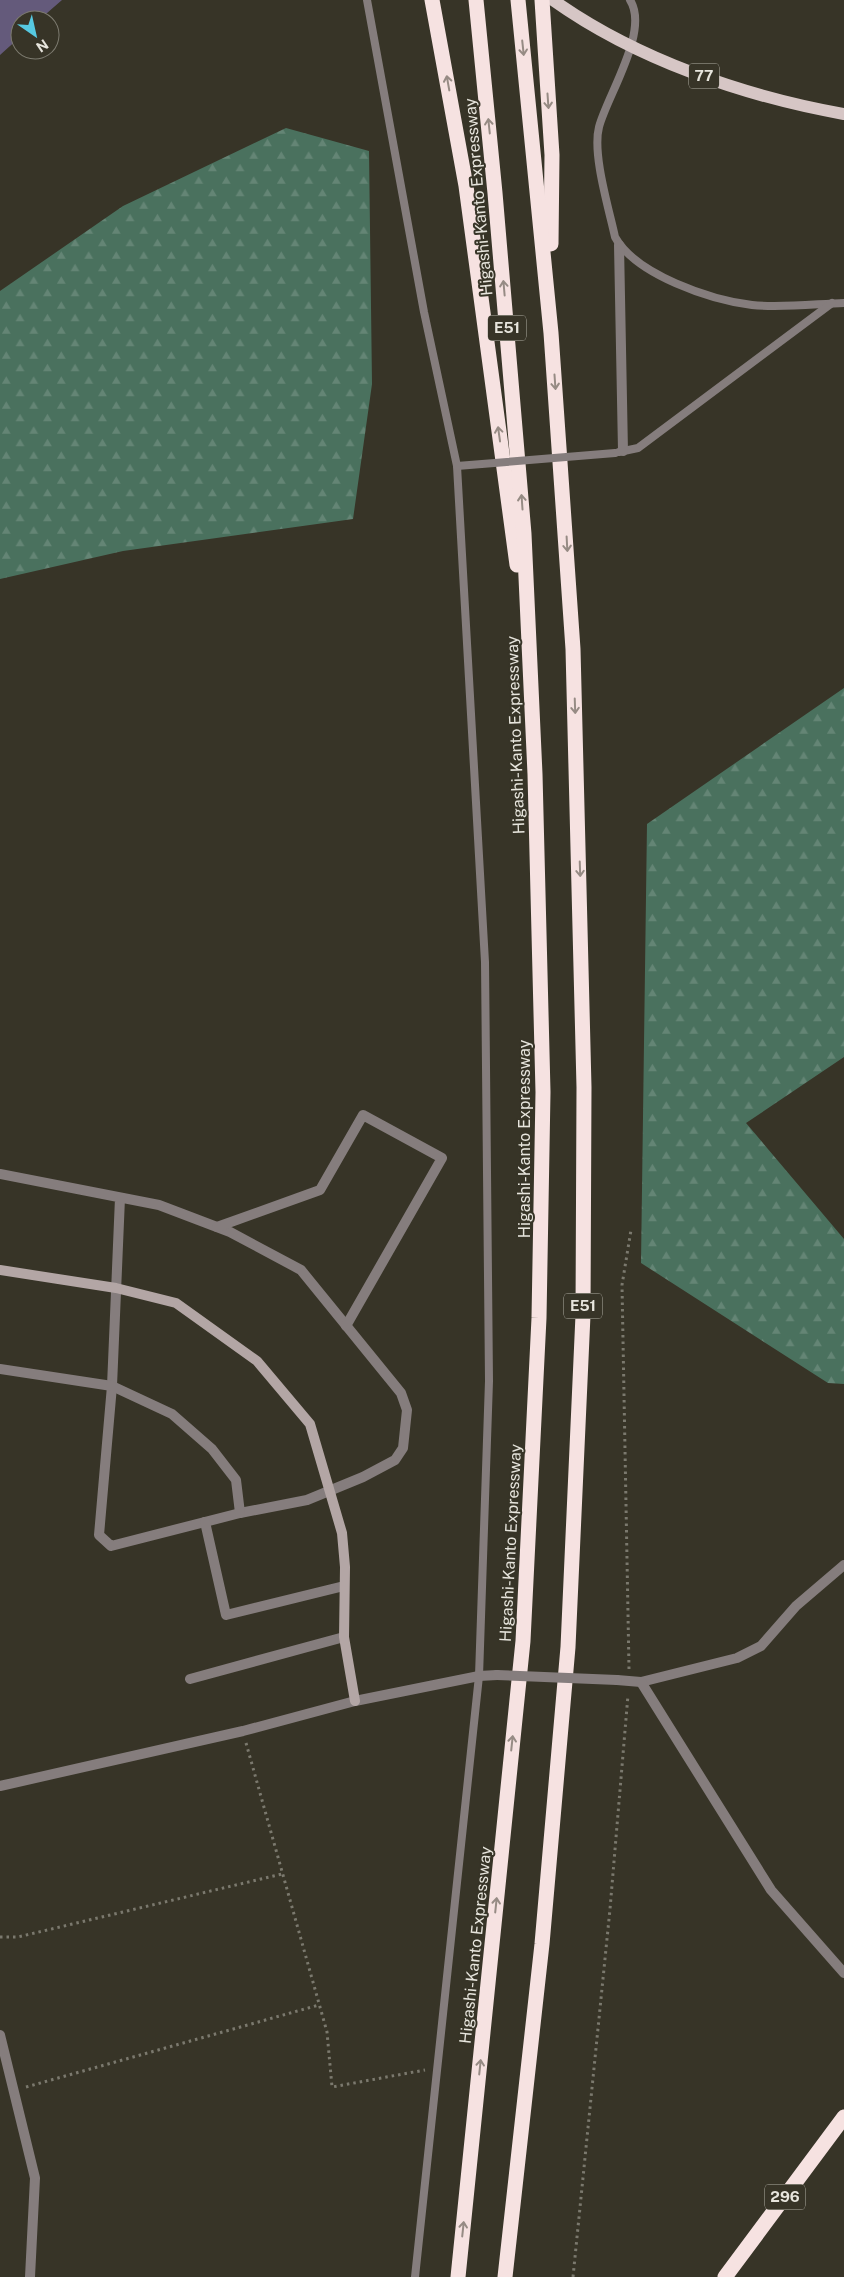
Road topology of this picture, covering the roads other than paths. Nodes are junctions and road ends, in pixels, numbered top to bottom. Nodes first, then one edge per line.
1 (366, 0) edge
2 (432, 0) edge
3 (476, 0) edge
4 (518, 0) edge
5 (542, 0) edge
6 (553, 0) edge
7 (630, 0) edge
8 (630, 47) junction
9 (844, 114) edge
10 (619, 245) junction
11 (832, 303) junction
12 (844, 303) edge
13 (551, 333) junction
14 (619, 452) junction
15 (457, 466) junction
16 (530, 656) junction
17 (0, 1174) edge
18 (120, 1198) junction
19 (217, 1226) junction
20 (0, 1270) edge
21 (116, 1288) junction
22 (346, 1326) junction
23 (0, 1369) edge
24 (112, 1386) junction
25 (331, 1491) junction
26 (240, 1513) junction
27 (206, 1522) junction
28 (844, 1565) edge
29 (344, 1586) junction
30 (344, 1637) junction
31 (479, 1676) junction
32 (190, 1679) dead end
33 (641, 1682) junction
34 (355, 1700) junction
35 (0, 1786) edge
36 (844, 1973) edge
37 (0, 2035) edge
38 (844, 2117) edge
39 (30, 2277) edge
40 (415, 2277) edge
41 (458, 2277) edge
42 (505, 2277) edge
43 (725, 2277) edge

1 - 15 lane
16 -> 2 highway
16 -> 3 highway, Higashi-Kanto Expressway / E51
4 -> 13 highway, E51
5 -> 13 highway
6 - 8 main road, 77
7 - 8 lane
8 - 9 main road, 77
8 - 10 lane
10 - 11 lane
10 - 14 street
11 - 12 lane
11 - 14 lane
13 -> 42 highway, E51
14 - 15 lane, bridge
15 - 31 lane
41 -> 16 highway, Higashi-Kanto Expressway / E51
17 - 18 street
18 - 19 street
18 - 21 street
19 - 22 street
19 - 22 street
20 - 21 street
21 - 24 street
21 - 25 street
22 - 25 street
23 - 24 street
24 - 26 street
24 - 27 street
25 - 26 street
25 - 29 street
26 - 27 street
27 - 29 street
28 - 33 street
29 - 30 street
30 - 32 street
30 - 34 street
31 - 33 street, bridge
31 - 34 street
31 - 40 lane
33 - 36 street
34 - 35 street
37 - 39 street
38 - 43 highway, 296

